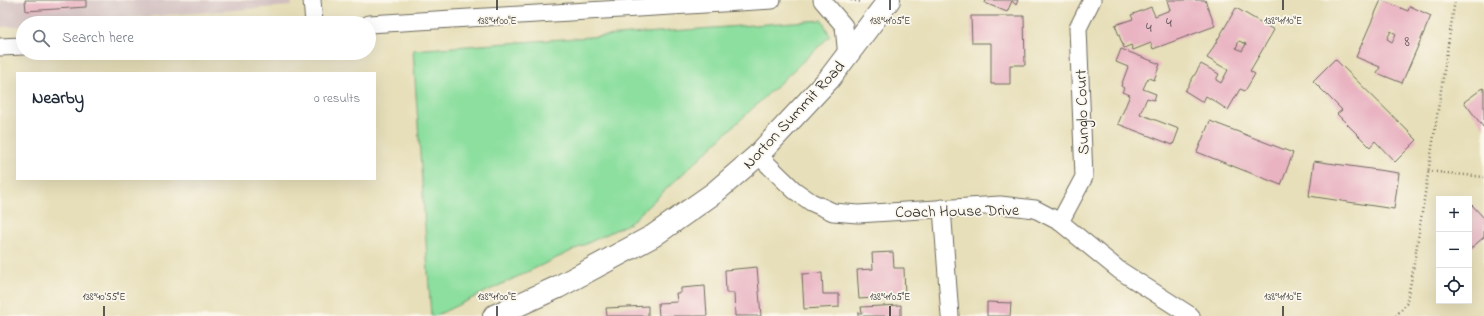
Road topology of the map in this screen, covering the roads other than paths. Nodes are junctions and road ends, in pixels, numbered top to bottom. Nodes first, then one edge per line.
1 (312, 0) edge
2 (772, 0) edge
3 (822, 0) edge
4 (889, 0) edge
5 (1092, 0) edge
6 (617, 4) edge
7 (313, 16) edge
8 (376, 23) edge
9 (16, 46) edge
10 (0, 47) edge
11 (847, 57) junction
12 (758, 155) junction
13 (942, 208) junction
14 (1060, 222) junction
15 (494, 316) edge
16 (950, 316) edge
17 (1191, 316) edge

1 - 7 street
2 - 6 street
3 - 11 street
4 - 11 main road, Norton Summit Road
5 - 14 street, Sunglo Court
6 - 8 street
9 - 10 street
11 - 12 main road, Norton Summit Road
12 - 13 street, Coach House Drive
12 - 15 main road, Norton Summit Road
13 - 14 street, Coach House Drive
13 - 16 street
14 - 17 street, Coach House Drive

